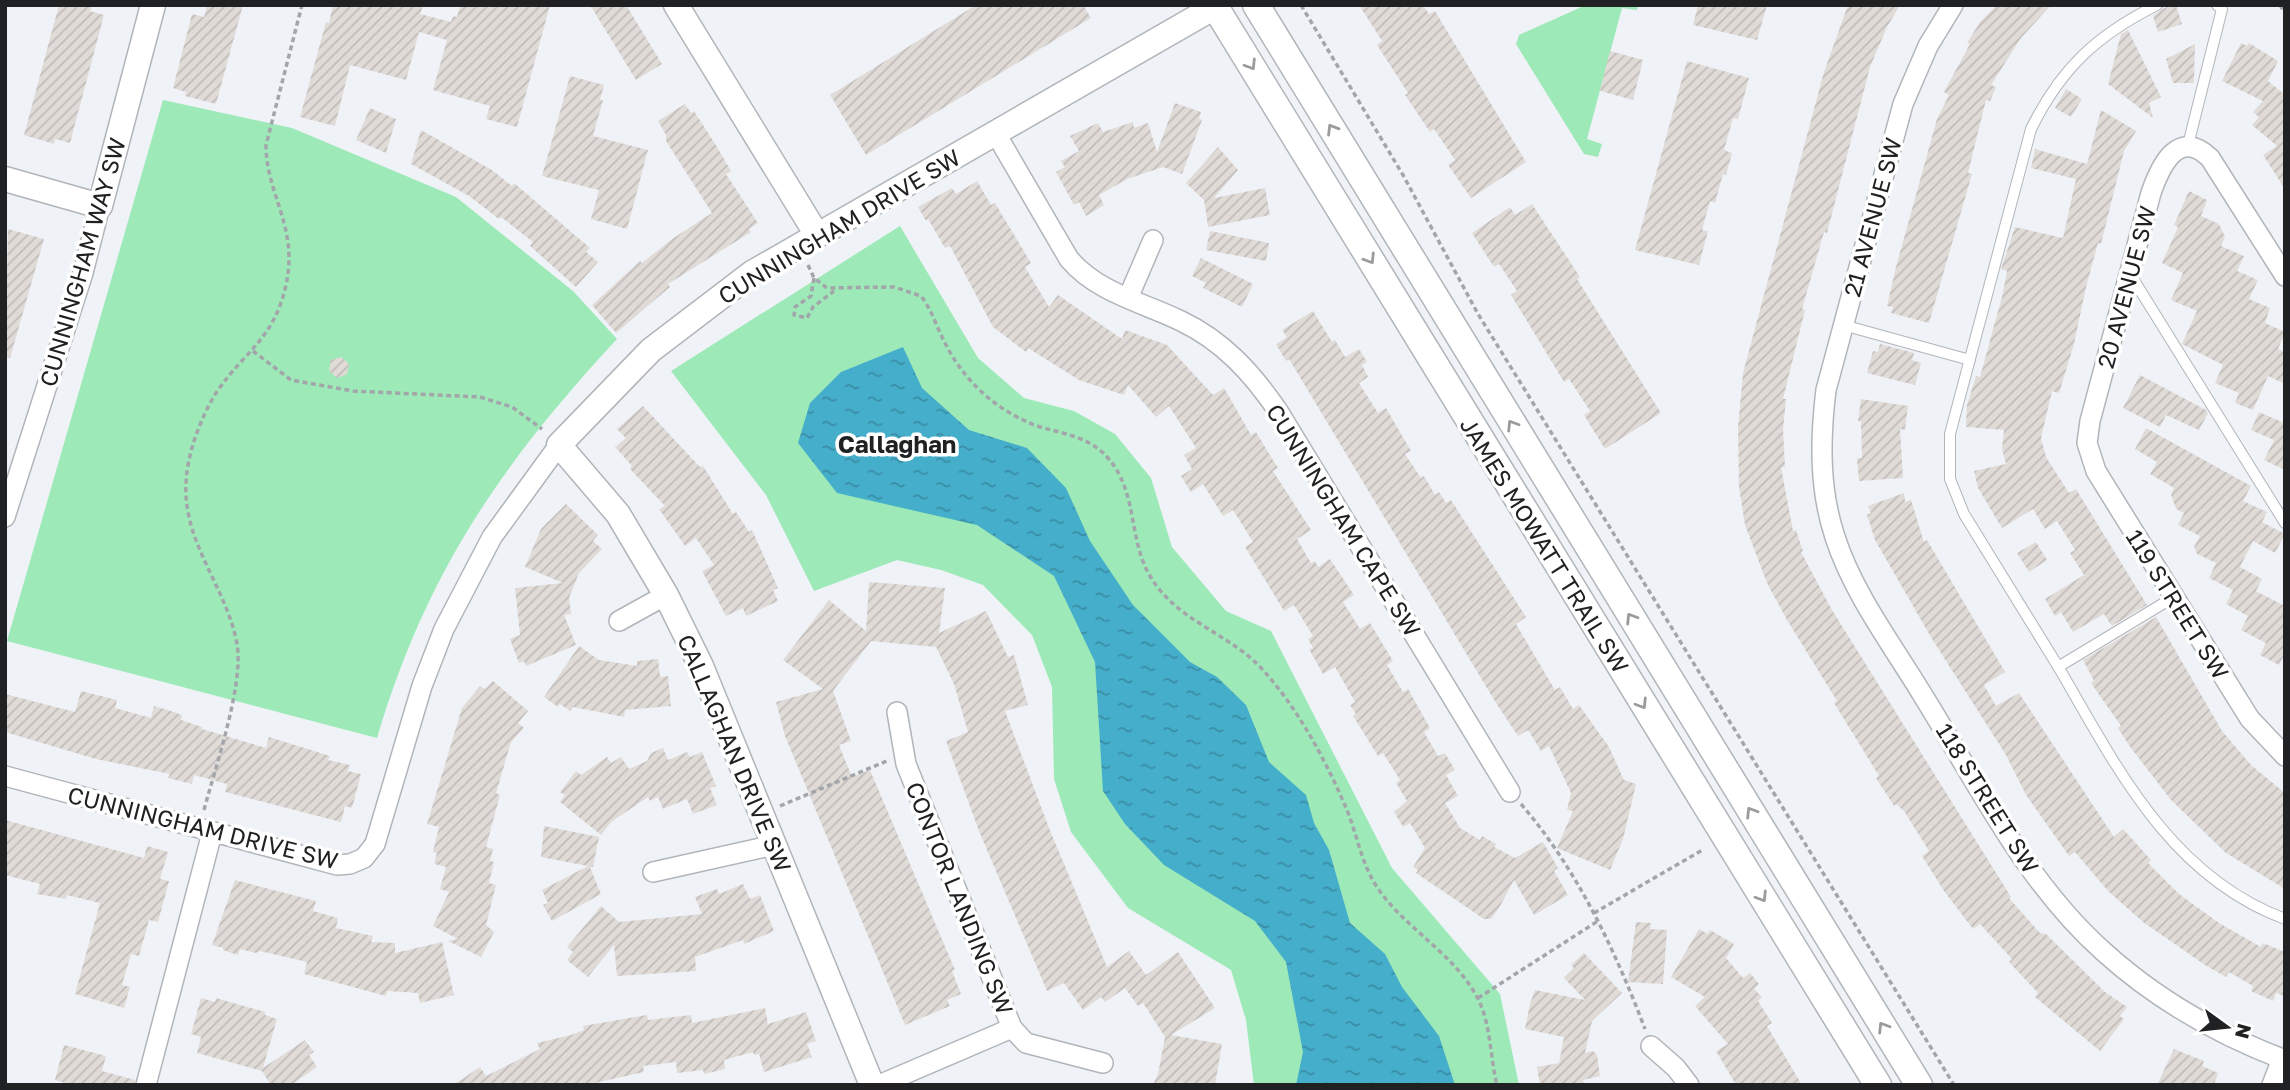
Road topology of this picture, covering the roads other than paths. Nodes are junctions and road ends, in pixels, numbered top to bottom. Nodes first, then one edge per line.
1 (153, 5) edge
2 (676, 5) edge
3 (1256, 5) edge
4 (1953, 5) edge
5 (2157, 5) edge
6 (2217, 5) edge
7 (1216, 6) edge
8 (996, 134) junction
9 (2188, 145) junction
10 (5, 179) edge
11 (100, 206) junction
12 (817, 235) junction
13 (1153, 240) dead end
14 (2130, 274) junction
15 (2285, 276) edge
16 (1128, 298) junction
17 (1843, 325) junction
18 (1970, 359) junction
19 (550, 437) junction
20 (1821, 439) joint
21 (2087, 443) joint
22 (5, 517) edge
23 (2285, 523) edge
24 (666, 595) junction
25 (2174, 597) junction
26 (619, 621) dead end
27 (2058, 667) junction
28 (897, 712) dead end
29 (2283, 750) edge
30 (5, 776) edge
31 (1510, 792) road end
32 (212, 833) junction
33 (774, 845) junction
34 (653, 872) dead end
35 (2285, 919) edge
36 (1012, 1028) junction
37 (1651, 1046) road end
38 (2284, 1059) edge
39 (1104, 1063) dead end
40 (146, 1085) edge
41 (872, 1085) edge
42 (879, 1085) edge
43 (1689, 1085) edge
44 (1878, 1085) edge
45 (1919, 1085) edge
46 (2272, 1085) edge

1 - 11 street, CUNNINGHAM WAY SW
2 - 12 street
45 -> 3 main road, JAMES MOWATT TRAIL SW
4 - 17 street, 21 AVENUE SW
5 - 18 lane
6 - 9 lane
7 - 8 street, CUNNINGHAM DRIVE SW
7 -> 44 main road, JAMES MOWATT TRAIL SW
8 - 12 street, CUNNINGHAM DRIVE SW
8 - 16 street, CUNNINGHAM CAPE SW
9 - 14 street, 20 AVENUE SW
9 - 15 street
10 - 11 street
11 - 22 street, CUNNINGHAM WAY SW
12 - 19 street, CUNNINGHAM DRIVE SW
13 - 16 street
14 - 21 street, 20 AVENUE SW
14 - 23 lane
16 - 31 street, CUNNINGHAM CAPE SW
17 - 18 lane
17 - 20 street, 21 AVENUE SW
18 - 27 lane
19 - 24 street, CALLAGHAN DRIVE SW
19 - 32 street, CUNNINGHAM DRIVE SW
20 - 38 street, 118 STREET SW
21 - 25 street, 119 STREET SW
24 - 26 street
24 - 33 street, CALLAGHAN DRIVE SW
25 - 27 lane
25 - 29 street, 119 STREET SW
27 - 35 lane
28 - 36 street, CONTOR LANDING SW
30 - 32 street, CUNNINGHAM DRIVE SW
32 - 40 street
33 - 34 street
33 - 41 street, CALLAGHAN DRIVE SW
36 - 39 street, CONTOR LANDING SW
36 - 42 street
37 - 43 street
38 - 46 street, 118 STREET SW

